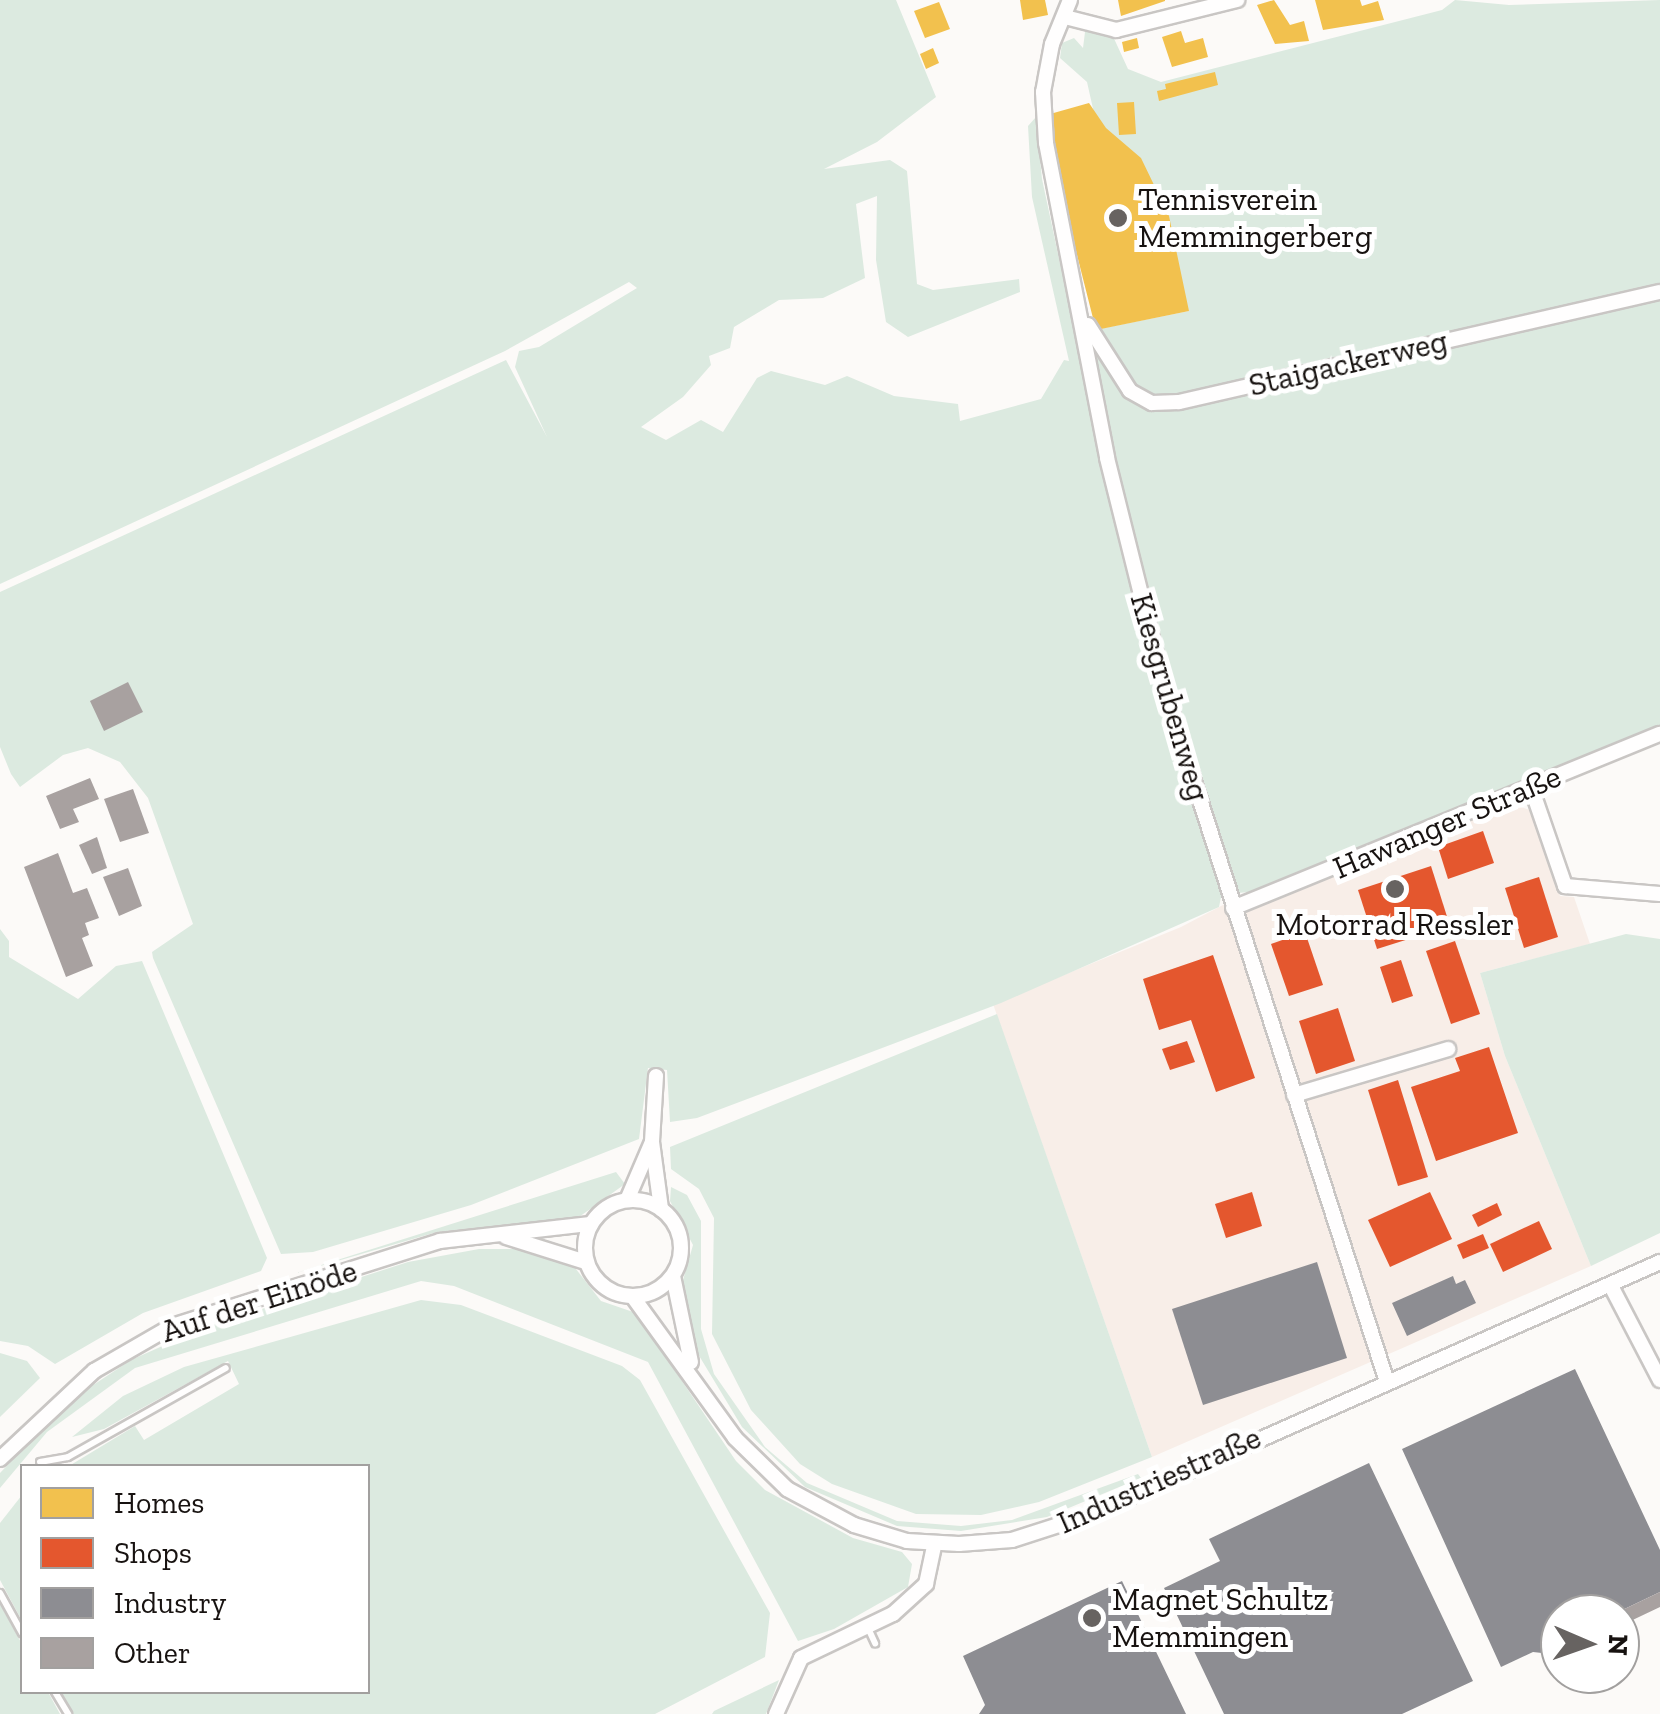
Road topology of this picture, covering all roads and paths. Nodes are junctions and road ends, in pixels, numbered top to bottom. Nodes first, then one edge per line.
1 (1070, 0) edge
2 (1237, 0) edge
3 (1065, 17) junction
4 (1660, 292) edge
5 (1082, 310) junction
6 (1660, 734) edge
7 (1531, 787) junction
8 (1660, 894) edge
9 (1234, 908) junction
10 (1448, 1049) dead end
11 (656, 1076) dead end
12 (1294, 1095) junction
13 (652, 1142) junction
14 (627, 1200) junction
15 (661, 1209) junction
16 (590, 1224) junction
17 (501, 1236) junction
18 (383, 1261) joint
19 (586, 1262) junction
20 (1660, 1262) edge
21 (673, 1276) junction
22 (1611, 1286) junction
23 (633, 1297) junction
24 (226, 1368) dead end
25 (694, 1373) junction
26 (1386, 1379) junction
27 (1660, 1380) edge
28 (0, 1458) edge
29 (40, 1462) dead end
30 (934, 1545) junction
31 (0, 1593) edge
32 (867, 1626) junction
33 (20, 1629) edge
34 (875, 1643) dead end
35 (776, 1714) edge

1 - 3 street, Kiesgrubenweg
2 - 3 street
3 - 5 street, Kiesgrubenweg
4 - 5 street, Staigackerweg
5 - 9 street, Kiesgrubenweg
6 - 7 street, Hawanger Straße
7 - 8 street
7 - 9 street, Hawanger Straße
9 - 12 street, Kiesgrubenweg
10 - 12 street
11 - 13 street, Industriestraße
12 - 26 street, Kiesgrubenweg
13 - 14 street
13 - 15 street, Industriestraße
14 - 15 street
14 - 16 street, Industriestraße
15 - 21 street, Industriestraße
16 - 17 street, Industriestraße
16 - 19 street
17 - 18 street, Industriestraße
17 - 19 street, Industriestraße
18 - 28 street, Auf der Einöde
19 - 23 street, Industriestraße
20 - 22 street, Industriestraße
21 - 23 street
21 - 25 street, Industriestraße
22 - 26 street, Industriestraße
22 - 27 street
23 - 25 street, Industriestraße
24 - 29 lane
25 - 30 street, Industriestraße
26 - 30 street, Industriestraße
30 - 32 street
31 - 33 lane
32 - 34 lane
32 - 35 street

